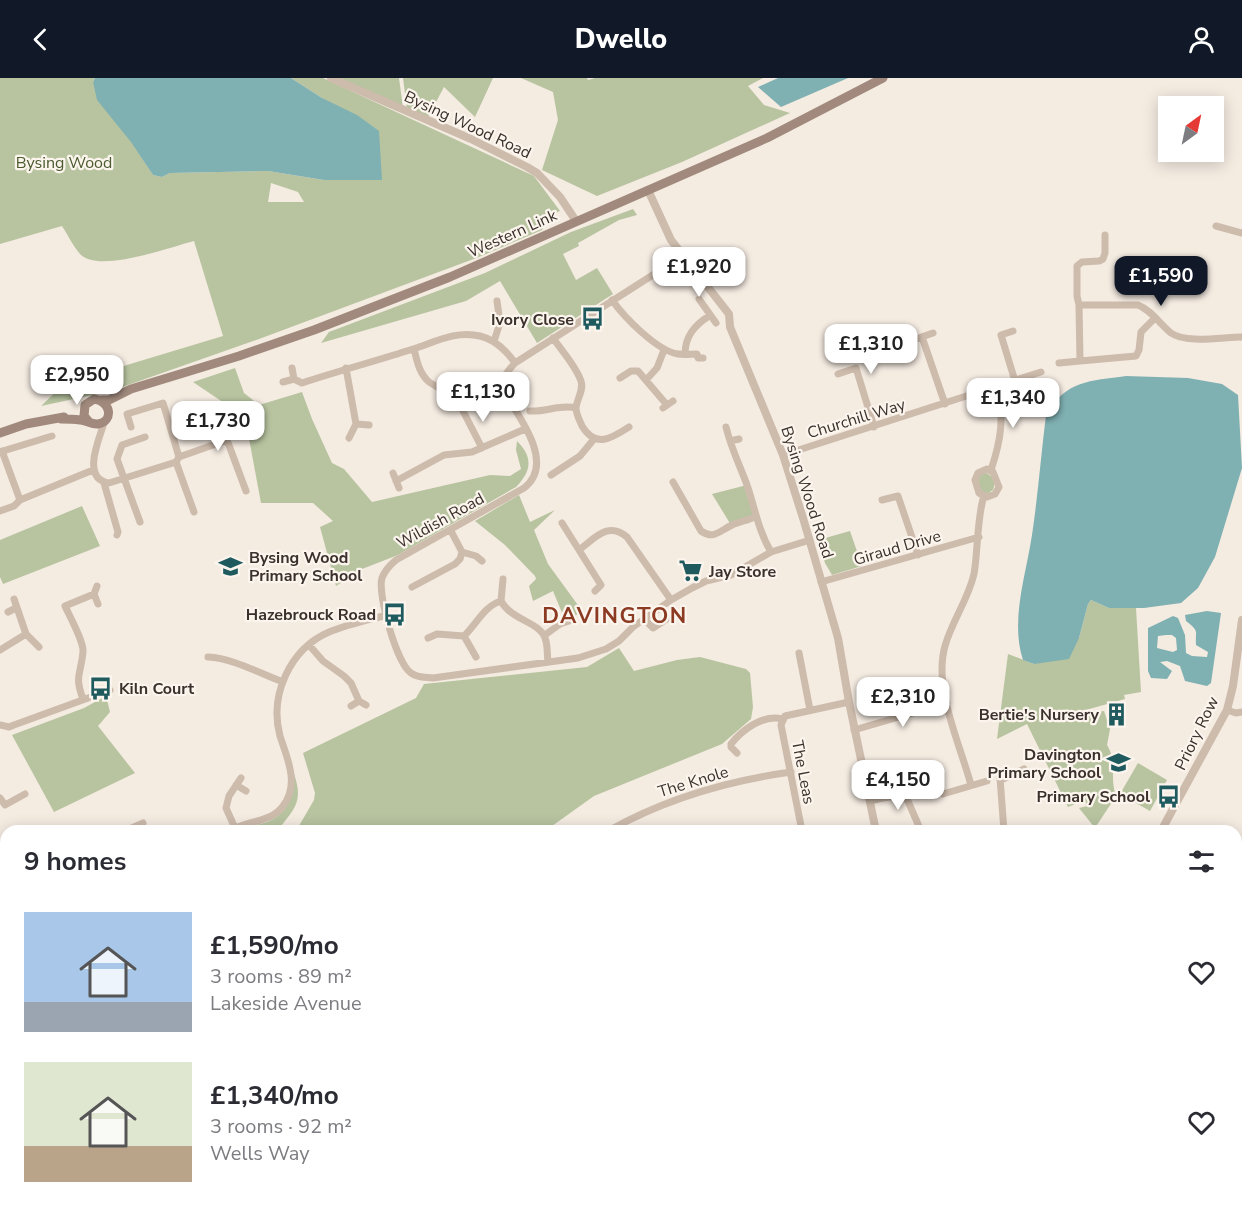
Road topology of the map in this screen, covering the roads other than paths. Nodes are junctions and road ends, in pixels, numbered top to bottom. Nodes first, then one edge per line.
1 (331, 78) edge
2 (883, 78) edge
3 (648, 190) junction
4 (576, 221) junction
5 (1216, 226) dead end
6 (1242, 233) edge
7 (1105, 234) dead end
8 (681, 254) junction
9 (699, 299) dead end
10 (612, 300) junction
11 (497, 301) dead end
12 (1079, 305) junction
13 (709, 316) junction
14 (1155, 318) junction
15 (716, 323) dead end
16 (1012, 331) dead end
17 (933, 333) dead end
18 (1242, 337) edge
19 (553, 338) junction
20 (494, 341) junction
21 (414, 349) junction
22 (664, 350) junction
23 (685, 354) junction
24 (703, 358) dead end
25 (1080, 361) junction
26 (515, 363) junction
27 (1059, 363) dead end
28 (292, 368) dead end
29 (346, 368) junction
30 (1041, 372) dead end
31 (838, 374) dead end
32 (620, 378) dead end
33 (294, 379) junction
34 (646, 380) junction
35 (1015, 381) junction
36 (283, 382) dead end
37 (141, 387) junction
38 (996, 387) junction
39 (444, 389) dead end
40 (102, 400) junction
41 (536, 403) dead end
42 (945, 404) junction
43 (86, 405) junction
44 (214, 405) dead end
45 (668, 405) dead end
46 (576, 408) junction
47 (463, 415) dead end
48 (107, 416) junction
49 (60, 418) junction
50 (91, 423) junction
51 (356, 424) junction
52 (369, 425) dead end
53 (629, 427) dead end
54 (726, 427) dead end
55 (874, 427) junction
56 (131, 428) dead end
57 (525, 429) junction
58 (0, 433) edge
59 (616, 435) junction
60 (52, 436) dead end
61 (145, 437) dead end
62 (349, 438) dead end
63 (594, 439) junction
64 (739, 439) dead end
65 (227, 440) junction
66 (730, 441) junction
67 (621, 444) dead end
68 (97, 447) junction
69 (482, 448) junction
70 (1, 451) edge
71 (783, 455) junction
72 (178, 459) junction
73 (93, 470) junction
74 (991, 470) junction
75 (551, 475) dead end
76 (125, 478) junction
77 (396, 480) dead end
78 (673, 482) dead end
79 (104, 483) junction
80 (246, 491) dead end
81 (984, 496) junction
82 (20, 500) junction
83 (882, 501) dead end
84 (0, 511) edge
85 (194, 512) dead end
86 (755, 518) junction
87 (140, 522) dead end
88 (562, 523) dead end
89 (451, 531) junction
90 (117, 535) dead end
91 (979, 537) junction
92 (810, 540) junction
93 (579, 550) junction
94 (462, 552) junction
95 (771, 552) junction
96 (918, 555) junction
97 (482, 561) dead end
98 (503, 579) dead end
99 (821, 582) junction
100 (98, 586) dead end
101 (412, 586) dead end
102 (595, 591) dead end
103 (94, 594) junction
104 (14, 599) dead end
105 (671, 600) junction
106 (501, 601) junction
107 (98, 604) dead end
108 (16, 608) junction
109 (8, 612) dead end
110 (387, 615) junction
111 (670, 616) dead end
112 (644, 619) junction
113 (572, 620) dead end
114 (1242, 620) edge
115 (26, 634) junction
116 (464, 636) junction
117 (545, 636) junction
118 (428, 638) dead end
119 (1241, 643) edge
120 (309, 645) junction
121 (39, 646) dead end
122 (0, 650) edge
123 (799, 653) dead end
124 (465, 656) dead end
125 (208, 657) dead end
126 (548, 662) junction
127 (283, 681) junction
128 (110, 690) dead end
129 (83, 699) junction
130 (849, 702) junction
131 (947, 703) junction
132 (351, 705) dead end
133 (810, 710) junction
134 (1227, 710) junction
135 (1242, 712) edge
136 (782, 719) junction
137 (0, 725) edge
138 (854, 730) junction
139 (737, 753) dead end
140 (1024, 769) dead end
141 (791, 772) junction
142 (241, 778) dead end
143 (987, 781) dead end
144 (236, 785) junction
145 (971, 785) junction
146 (246, 791) dead end
147 (25, 794) dead end
148 (944, 794) dead end
149 (0, 798) edge
150 (870, 801) junction
151 (5, 805) junction
152 (2, 814) dead end
153 (143, 823) dead end
154 (139, 825) edge
155 (232, 825) edge
156 (244, 825) edge
157 (620, 825) edge
158 (801, 825) edge
159 (875, 825) edge
160 (918, 825) edge
161 (1004, 825) edge
162 (1164, 825) edge

1 - 4 street, Bysing Wood Road
2 - 3 main road, Western Link
3 - 4 main road, Western Link
3 - 8 street, Bysing Wood Road
4 - 37 main road, Western Link
5 - 6 street
7 - 12 street
8 - 10 street
8 - 71 street, Bysing Wood Road
9 - 13 street
10 - 19 street
10 - 22 street
11 - 20 street
12 - 14 street
12 - 25 street
13 - 15 street
13 - 23 street
14 - 18 street
14 - 25 street
16 - 35 street
17 - 42 street
19 - 26 street
19 - 46 street
20 - 21 street
20 - 26 street
21 - 29 street
21 - 39 street
22 - 23 street
22 - 34 street
23 - 24 street
25 - 27 street
26 - 57 street, Wildish Road
28 - 33 street
29 - 33 street
29 - 51 street
30 - 35 street, Churchill Way
31 - 55 street
32 - 34 street
33 - 36 street
34 - 45 street
35 - 38 street, Churchill Way
37 - 40 main road, Western Link
37 - 48 main road, Western Link
38 - 42 street, Churchill Way
38 - 74 street
40 - 43 main road
40 - 48 main road
41 - 46 street
42 - 55 street, Churchill Way
43 - 49 main road
43 - 50 main road
44 - 65 street
46 - 63 street
47 - 69 street
48 - 50 main road
48 - 68 street
49 - 50 main road
49 - 58 main road
50 - 68 street
51 - 52 street
51 - 62 street
53 - 59 street
54 - 66 street
55 - 71 street, Churchill Way
56 - 72 street
57 - 69 street
57 - 89 street, Wildish Road
59 - 63 street
59 - 67 street
60 - 70 street
61 - 76 street
63 - 75 street
64 - 66 street
65 - 72 street
65 - 80 street
66 - 86 street
68 - 73 street
69 - 77 street
70 - 82 street
71 - 92 street, Bysing Wood Road
72 - 76 street
72 - 85 street
73 - 79 street
73 - 82 street
74 - 81 street
74 - 81 street
76 - 79 street
76 - 87 street
78 - 86 street
79 - 90 street
81 - 91 street
82 - 84 street
83 - 96 street
86 - 95 street
88 - 93 street
89 - 94 street
89 - 110 street, Wildish Road
91 - 96 street, Giraud Drive
91 - 131 street
92 - 95 street, Wildish Road
92 - 99 street, Bysing Wood Road
93 - 102 street
93 - 105 street
94 - 97 street
94 - 101 street
95 - 105 street, Wildish Road
96 - 99 street, Giraud Drive
98 - 106 street
99 - 130 street, Bysing Wood Road
100 - 103 street
103 - 107 street
103 - 129 street
104 - 108 street
105 - 112 street, Wildish Road
106 - 116 street
106 - 117 street
108 - 109 street
108 - 115 street
110 - 120 street
110 - 126 street, Wildish Road
111 - 112 street
112 - 126 street, Wildish Road
113 - 117 street
114 - 119 street, Priory Row
115 - 121 street
115 - 122 street
116 - 118 street
116 - 124 street
117 - 126 street
119 - 134 street, Priory Row
120 - 127 street
120 - 132 street
123 - 133 street
125 - 127 street
127 - 156 street
128 - 129 street
129 - 137 street
130 - 133 street, The Leas
130 - 138 street, Bysing Wood Road
131 - 138 street
131 - 145 street
133 - 136 street, The Leas
134 - 135 street
134 - 162 street, Priory Row
136 - 139 street, The Leas
136 - 141 street, The Leas
138 - 150 street, Bysing Wood Road
140 - 161 street
141 - 157 street, The Knole
141 - 158 street, The Leas
142 - 144 street
143 - 145 street
144 - 146 street
144 - 155 street
145 - 148 street
147 - 151 street
149 - 151 street
150 - 159 street, Bysing Wood Road
150 - 160 street
151 - 152 street
153 - 154 street

